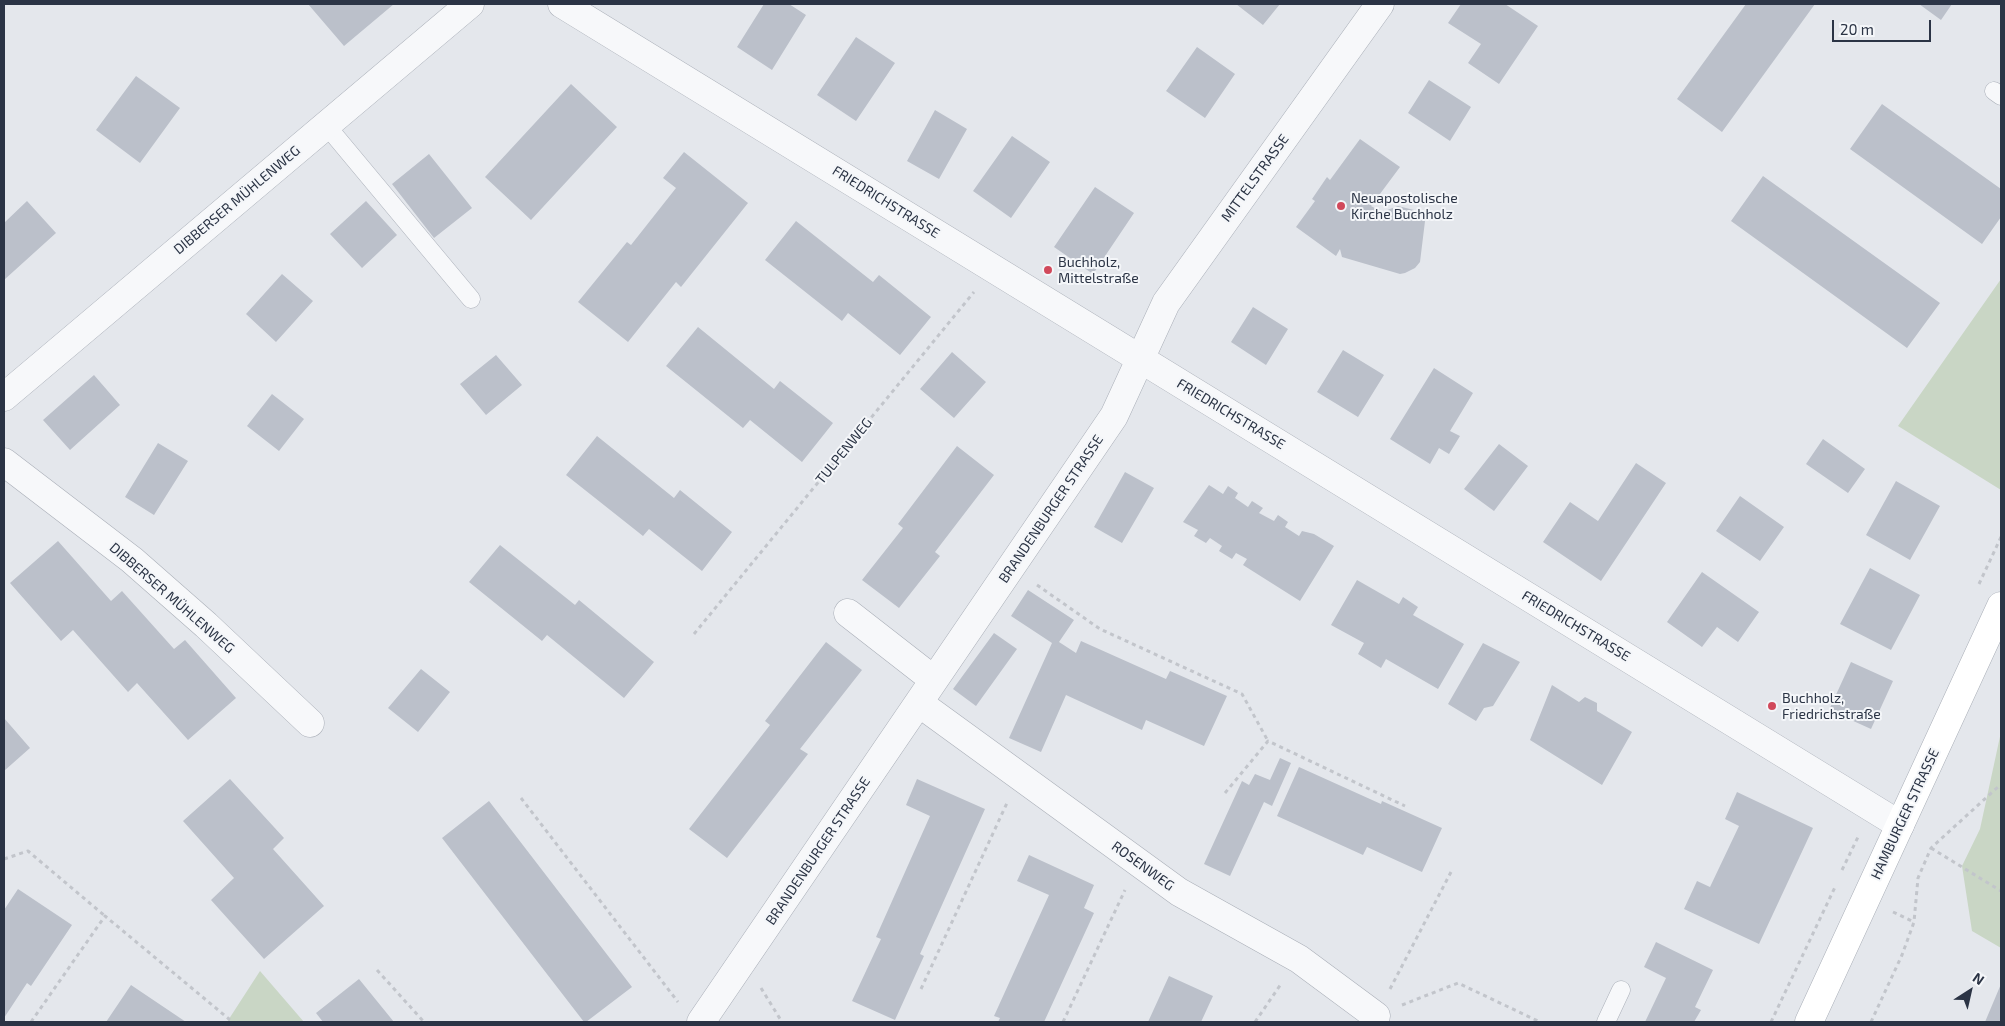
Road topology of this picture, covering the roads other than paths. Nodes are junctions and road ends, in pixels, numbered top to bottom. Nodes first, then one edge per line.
1 (470, 4) edge
2 (562, 4) edge
3 (1380, 4) edge
4 (326, 125) junction
5 (471, 299) dead end
6 (1140, 358) junction
7 (4, 397) edge
8 (4, 462) edge
9 (2001, 606) edge
10 (848, 613) dead end
11 (934, 680) junction
12 (919, 703) junction
13 (310, 723) dead end
14 (1900, 824) junction
15 (1621, 990) dead end
16 (691, 1014) edge
17 (1376, 1016) road end
18 (1606, 1022) edge
19 (1809, 1022) edge

1 - 4 street, DIBBERSER MÜHLENWEG
2 - 6 street, FRIEDRICHSTRASSE
3 - 6 street, MITTELSTRASSE
4 - 5 lane
4 - 7 street, DIBBERSER MÜHLENWEG
6 - 11 street, BRANDENBURGER STRASSE
6 - 14 street, FRIEDRICHSTRASSE
8 - 13 street, DIBBERSER MÜHLENWEG
9 - 14 main road, HAMBURGER STRASSE
10 - 11 street
11 - 12 street, BRANDENBURGER STRASSE
12 - 16 street, BRANDENBURGER STRASSE
12 - 17 street, ROSENWEG
14 - 19 main road, HAMBURGER STRASSE
15 - 18 lane

